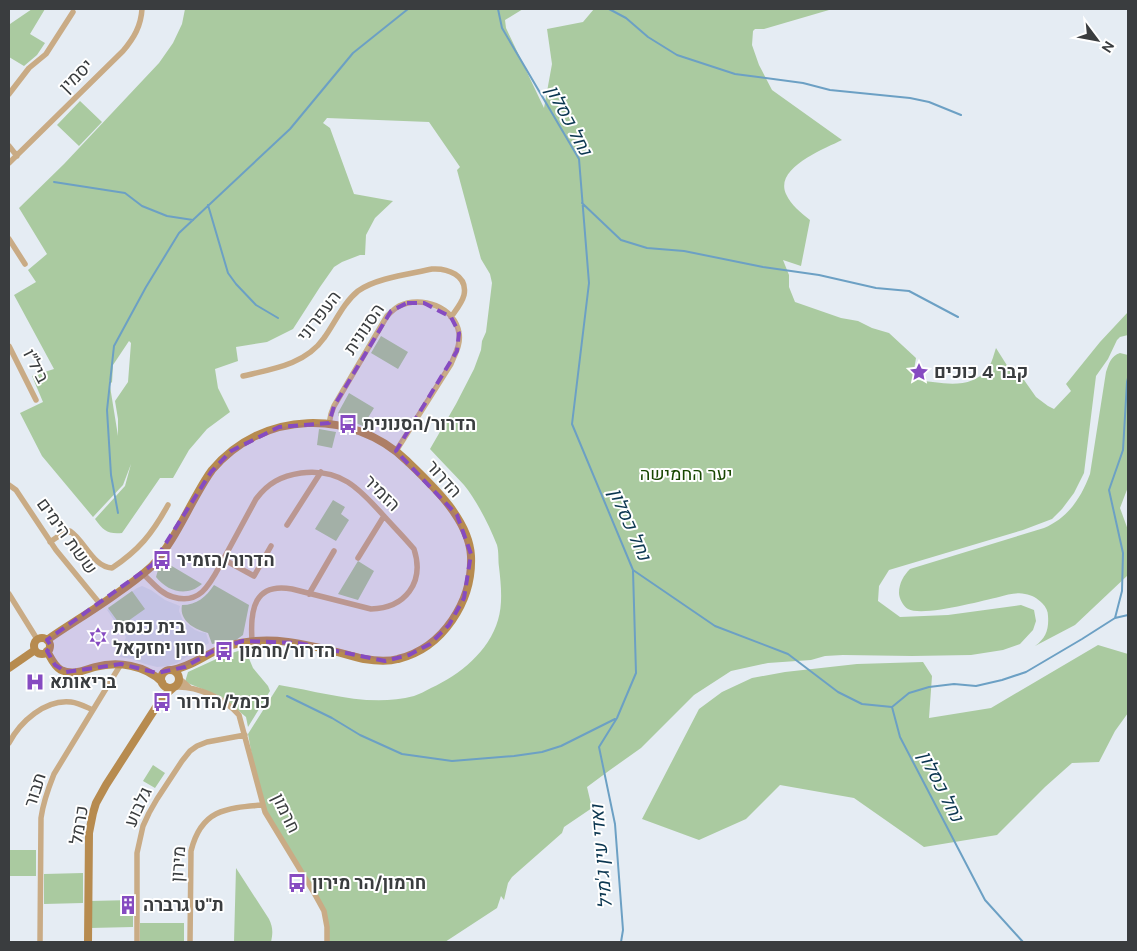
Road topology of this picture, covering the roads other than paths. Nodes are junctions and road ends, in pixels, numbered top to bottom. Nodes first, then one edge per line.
1 (142, 9) edge
2 (73, 12) dead end
3 (9, 94) edge
4 (9, 146) edge
5 (17, 156) junction
6 (9, 162) edge
7 (9, 239) edge
8 (26, 264) dead end
9 (451, 317) junction
10 (9, 346) edge
11 (243, 376) dead end
12 (36, 400) dead end
13 (329, 424) junction
14 (396, 451) junction
15 (321, 472) junction
16 (9, 485) edge
17 (168, 505) dead end
18 (384, 516) junction
19 (288, 525) dead end
20 (50, 542) junction
21 (271, 546) dead end
22 (334, 551) dead end
23 (358, 558) dead end
24 (223, 559) junction
25 (143, 574) junction
26 (9, 594) edge
27 (309, 594) junction
28 (11, 603) edge
29 (101, 605) junction
30 (37, 640) junction
31 (47, 640) junction
32 (252, 640) junction
33 (35, 650) junction
34 (47, 651) junction
35 (121, 664) junction
36 (185, 667) junction
37 (9, 668) edge
38 (169, 671) junction
39 (150, 672) junction
40 (180, 678) junction
41 (162, 683) junction
42 (174, 688) junction
43 (191, 688) junction
44 (160, 701) junction
45 (93, 710) junction
46 (245, 735) junction
47 (9, 743) edge
48 (262, 805) junction
49 (40, 942) edge
50 (88, 942) edge
51 (137, 942) edge
52 (190, 942) edge
53 (327, 942) edge

1 - 5 street, יסמין
2 - 3 street
4 - 5 street
5 - 6 street, יסמין
7 - 8 street
9 - 11 street, העפרוני
9 - 13 street, הסנונית
9 - 14 street
10 - 12 street, ביל״ו
13 - 14 street, הדרור
13 - 25 street, הדרור
14 - 32 street, הדרור
15 - 18 street, הזמיר
15 - 19 street
15 - 24 street, הזמיר
16 - 20 street, ששת הימים
17 - 20 street
18 - 23 street
18 - 27 street, הזמיר
20 - 29 street, ששת הימים
21 - 24 street
22 - 27 street
24 - 25 street, הזמיר
25 - 29 street, הדרור
26 - 28 street
27 - 32 street, הזמיר
28 - 30 street
29 - 31 street, הדרור
30 - 31 street
30 - 33 street
31 - 34 street
32 - 36 street, הדרור
33 - 34 street
33 - 37 street
34 - 35 street
35 - 39 street
35 - 45 street, תבור
36 - 38 street, הדרור
36 - 40 street, הדרור
38 - 39 street
38 - 40 street
38 - 41 street
39 - 41 street
40 - 42 street
40 - 43 street, חרמון
41 - 42 street
41 - 44 street, כרמל
42 - 43 street, חרמון
42 - 44 street, כרמל
43 - 46 street, חרמון
44 - 50 street, כרמל
45 - 47 street
45 - 49 street, תבור
46 - 48 street, חרמון
46 - 51 street, גלבוע
48 - 52 street, מירון
48 - 53 street, חרמון

